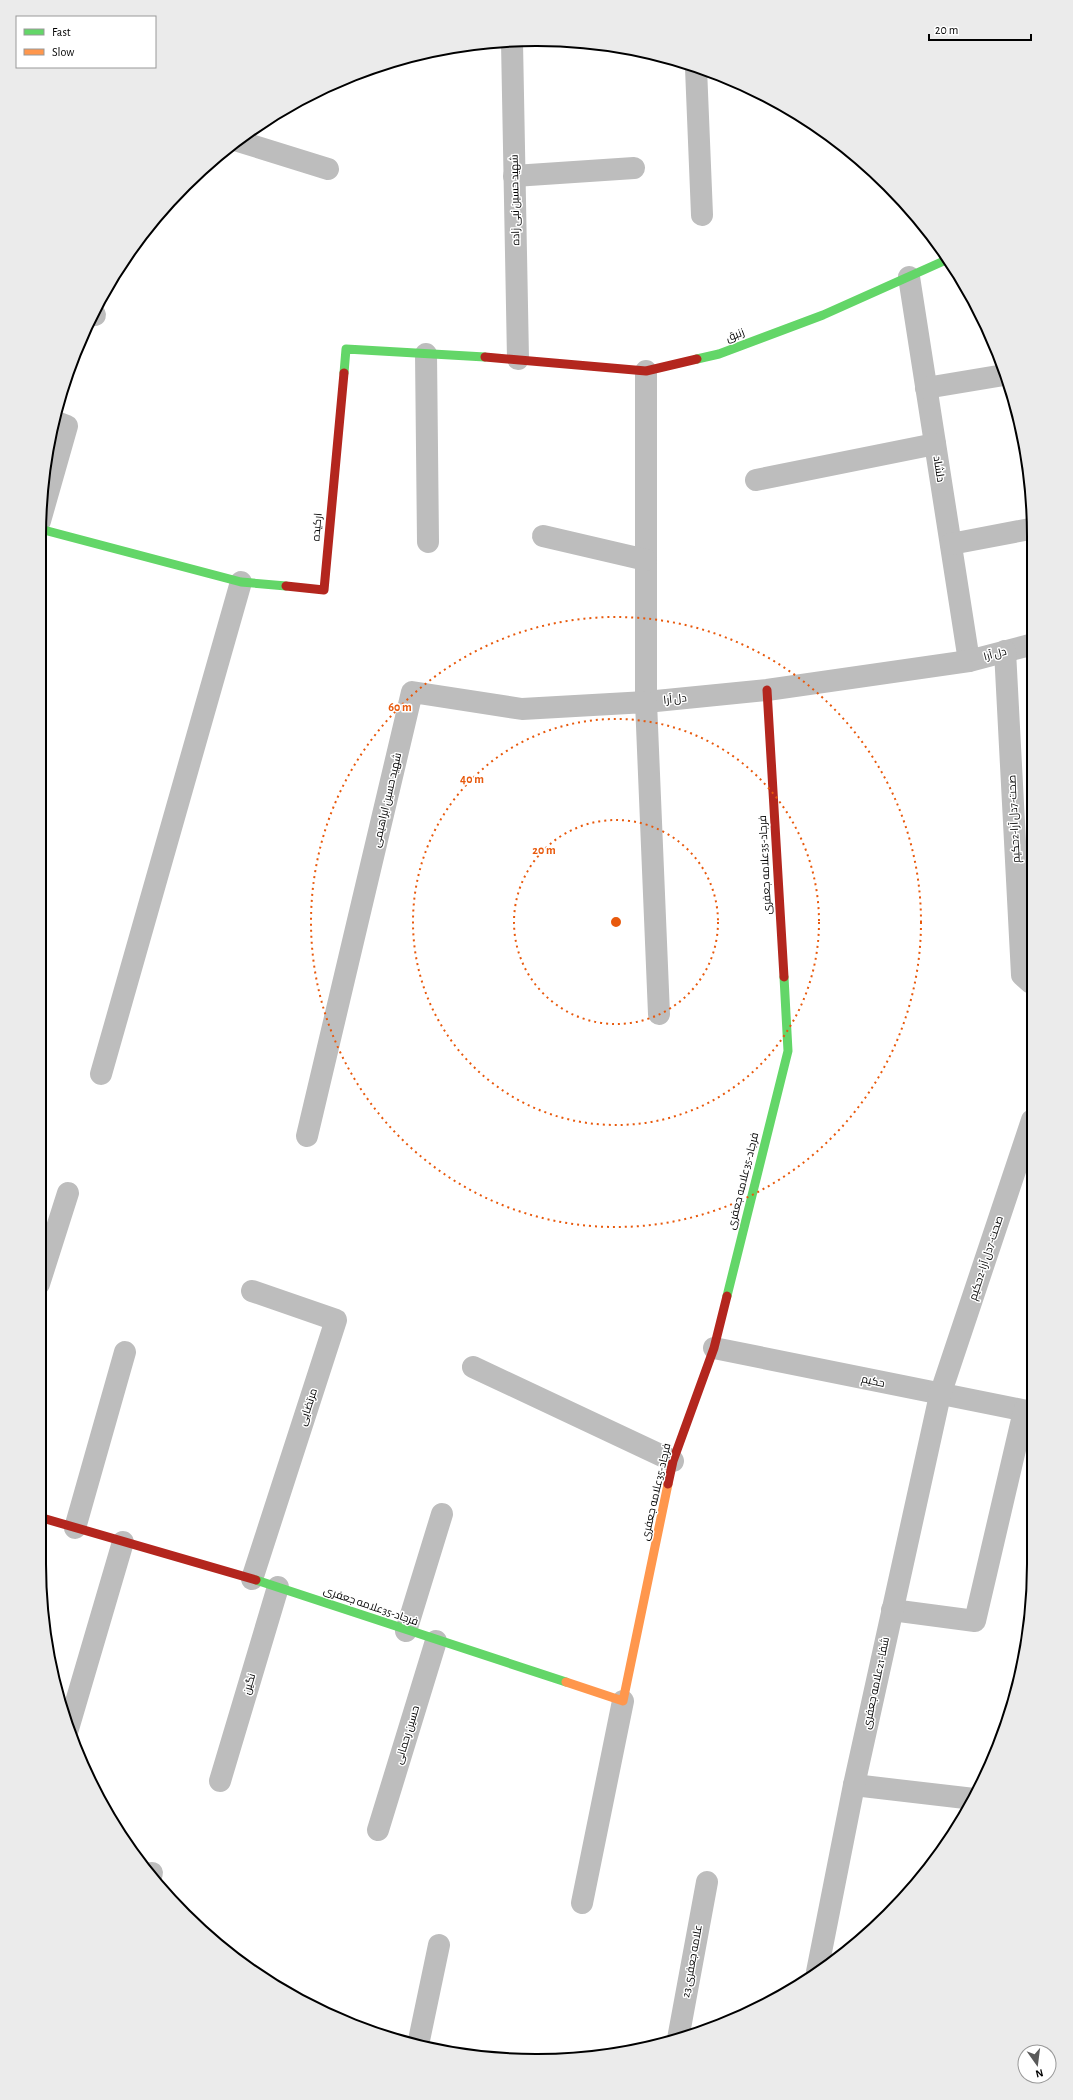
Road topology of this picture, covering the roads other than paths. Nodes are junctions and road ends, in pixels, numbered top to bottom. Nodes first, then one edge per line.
1 (512, 47) edge
2 (696, 73) edge
3 (244, 143) edge
4 (634, 168) dead end
5 (328, 169) dead end
6 (514, 176) junction
7 (702, 215) dead end
8 (942, 262) edge
9 (909, 277) junction
10 (426, 354) junction
11 (518, 359) junction
12 (646, 371) junction
13 (1000, 376) edge
14 (926, 388) junction
15 (60, 423) edge
16 (935, 444) junction
17 (756, 480) dead end
18 (48, 493) edge
19 (1027, 530) edge
20 (46, 531) edge
21 (543, 536) dead end
22 (428, 542) dead end
23 (951, 544) junction
24 (646, 560) junction
25 (241, 582) junction
26 (1027, 646) edge
27 (1005, 651) junction
28 (969, 661) junction
29 (767, 690) junction
30 (646, 702) junction
31 (1027, 965) edge
32 (659, 1014) dead end
33 (101, 1074) dead end
34 (1027, 1135) edge
35 (307, 1136) dead end
36 (68, 1193) dead end
37 (46, 1262) edge
38 (252, 1291) dead end
39 (714, 1348) junction
40 (125, 1352) dead end
41 (473, 1367) dead end
42 (940, 1395) junction
43 (1027, 1412) edge
44 (1027, 1416) edge
45 (673, 1461) junction
46 (442, 1514) dead end
47 (46, 1519) edge
48 (75, 1528) junction
49 (123, 1542) junction
50 (252, 1579) junction
51 (278, 1587) junction
52 (892, 1610) junction
53 (406, 1631) junction
54 (436, 1641) junction
55 (623, 1701) junction
56 (71, 1718) edge
57 (220, 1782) dead end
58 (854, 1785) junction
59 (967, 1798) edge
60 (378, 1830) dead end
61 (707, 1882) dead end
62 (582, 1903) dead end
63 (439, 1944) dead end
64 (824, 1961) edge
65 (679, 2032) edge
66 (419, 2039) edge

1 - 6 street, شهید حسین نبی زاده
2 - 7 street
3 - 5 street
4 - 6 street
6 - 11 street, شهید حسین نبی زاده
8 - 9 street, زنبق
9 - 12 street, زنبق
9 - 14 street, دلشاد
10 - 11 street, ارکیده
10 - 22 street
10 - 25 street, ارکیده
11 - 12 street, زنبق
12 - 24 street
13 - 14 street
14 - 16 street, دلشاد
15 - 18 street
16 - 17 street
16 - 23 street, دلشاد
19 - 23 street
20 - 25 street, ارکیده
21 - 24 street
23 - 28 street, دلشاد
24 - 30 street
25 - 33 street
26 - 27 street, دل آرا
27 - 28 street, دل آرا
27 - 31 street, صحت-7دل آرا-2حکیم
28 - 29 street, دل آرا
29 - 30 street, دل آرا
29 - 39 street, فرجاد-35علامه جعفری
30 - 32 street
30 - 35 street, شهید حسین ابراهیمی
34 - 42 street, صحت-7دل آرا-2حکیم
36 - 37 street
38 - 50 street, مرتضایی
39 - 42 street, حکیم
39 - 45 street, فرجاد-35علامه جعفری
40 - 48 street
41 - 45 street
42 - 43 street, حکیم
42 - 52 street, شفا-21علامه جعفری
44 - 52 street
45 - 55 street, فرجاد-35علامه جعفری
46 - 53 street
47 - 48 street, فرجاد-35علامه جعفری
48 - 49 street, فرجاد-35علامه جعفری
49 - 50 street, فرجاد-35علامه جعفری
49 - 56 street
50 - 51 street, فرجاد-35علامه جعفری
51 - 53 street, فرجاد-35علامه جعفری
51 - 57 street, نگین
52 - 58 street, شفا-21علامه جعفری
53 - 54 street, فرجاد-35علامه جعفری
54 - 55 street, فرجاد-35علامه جعفری
54 - 60 street, حسین رحمانی
55 - 62 street
58 - 59 street
58 - 64 street, شفا-21علامه جعفری
61 - 65 street, علامه جعفری 23
63 - 66 street

